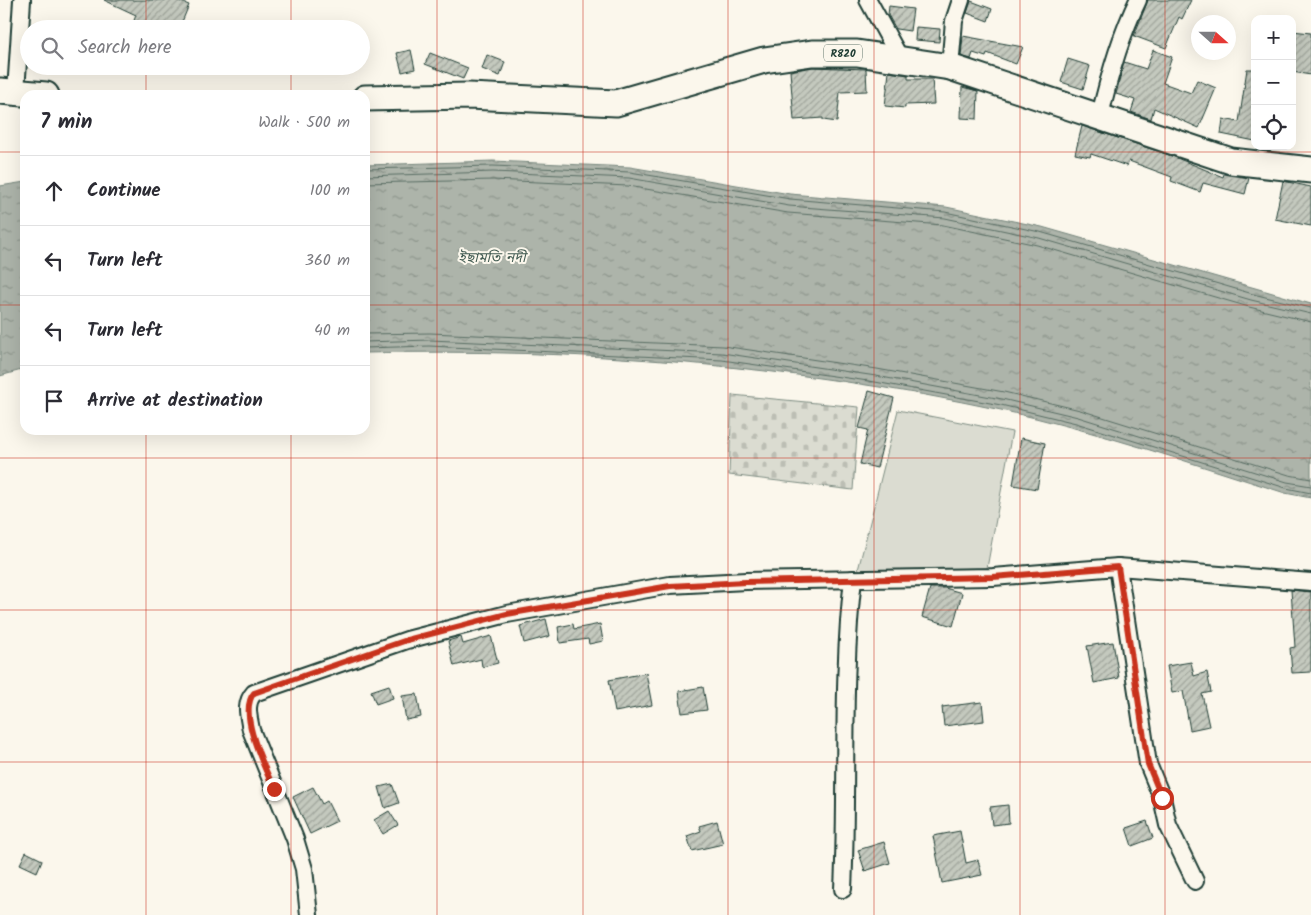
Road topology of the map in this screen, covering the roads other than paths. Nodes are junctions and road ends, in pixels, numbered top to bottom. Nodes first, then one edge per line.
1 (22, 0) edge
2 (868, 0) edge
3 (961, 0) edge
4 (1138, 0) edge
5 (901, 60) junction
6 (950, 67) junction
7 (8, 91) edge
8 (370, 98) edge
9 (1100, 116) junction
10 (1311, 170) edge
11 (1118, 567) junction
12 (852, 579) junction
13 (1311, 582) edge
14 (1195, 881) dead end
15 (843, 889) dead end
16 (309, 915) edge

1 - 7 street
2 - 5 street
3 - 6 street
4 - 9 street
5 - 6 main road, R820
5 - 8 main road, R820
6 - 9 main road, R820
9 - 10 main road, R820
11 - 12 street
11 - 13 street
11 - 14 street
12 - 15 street
12 - 16 street

